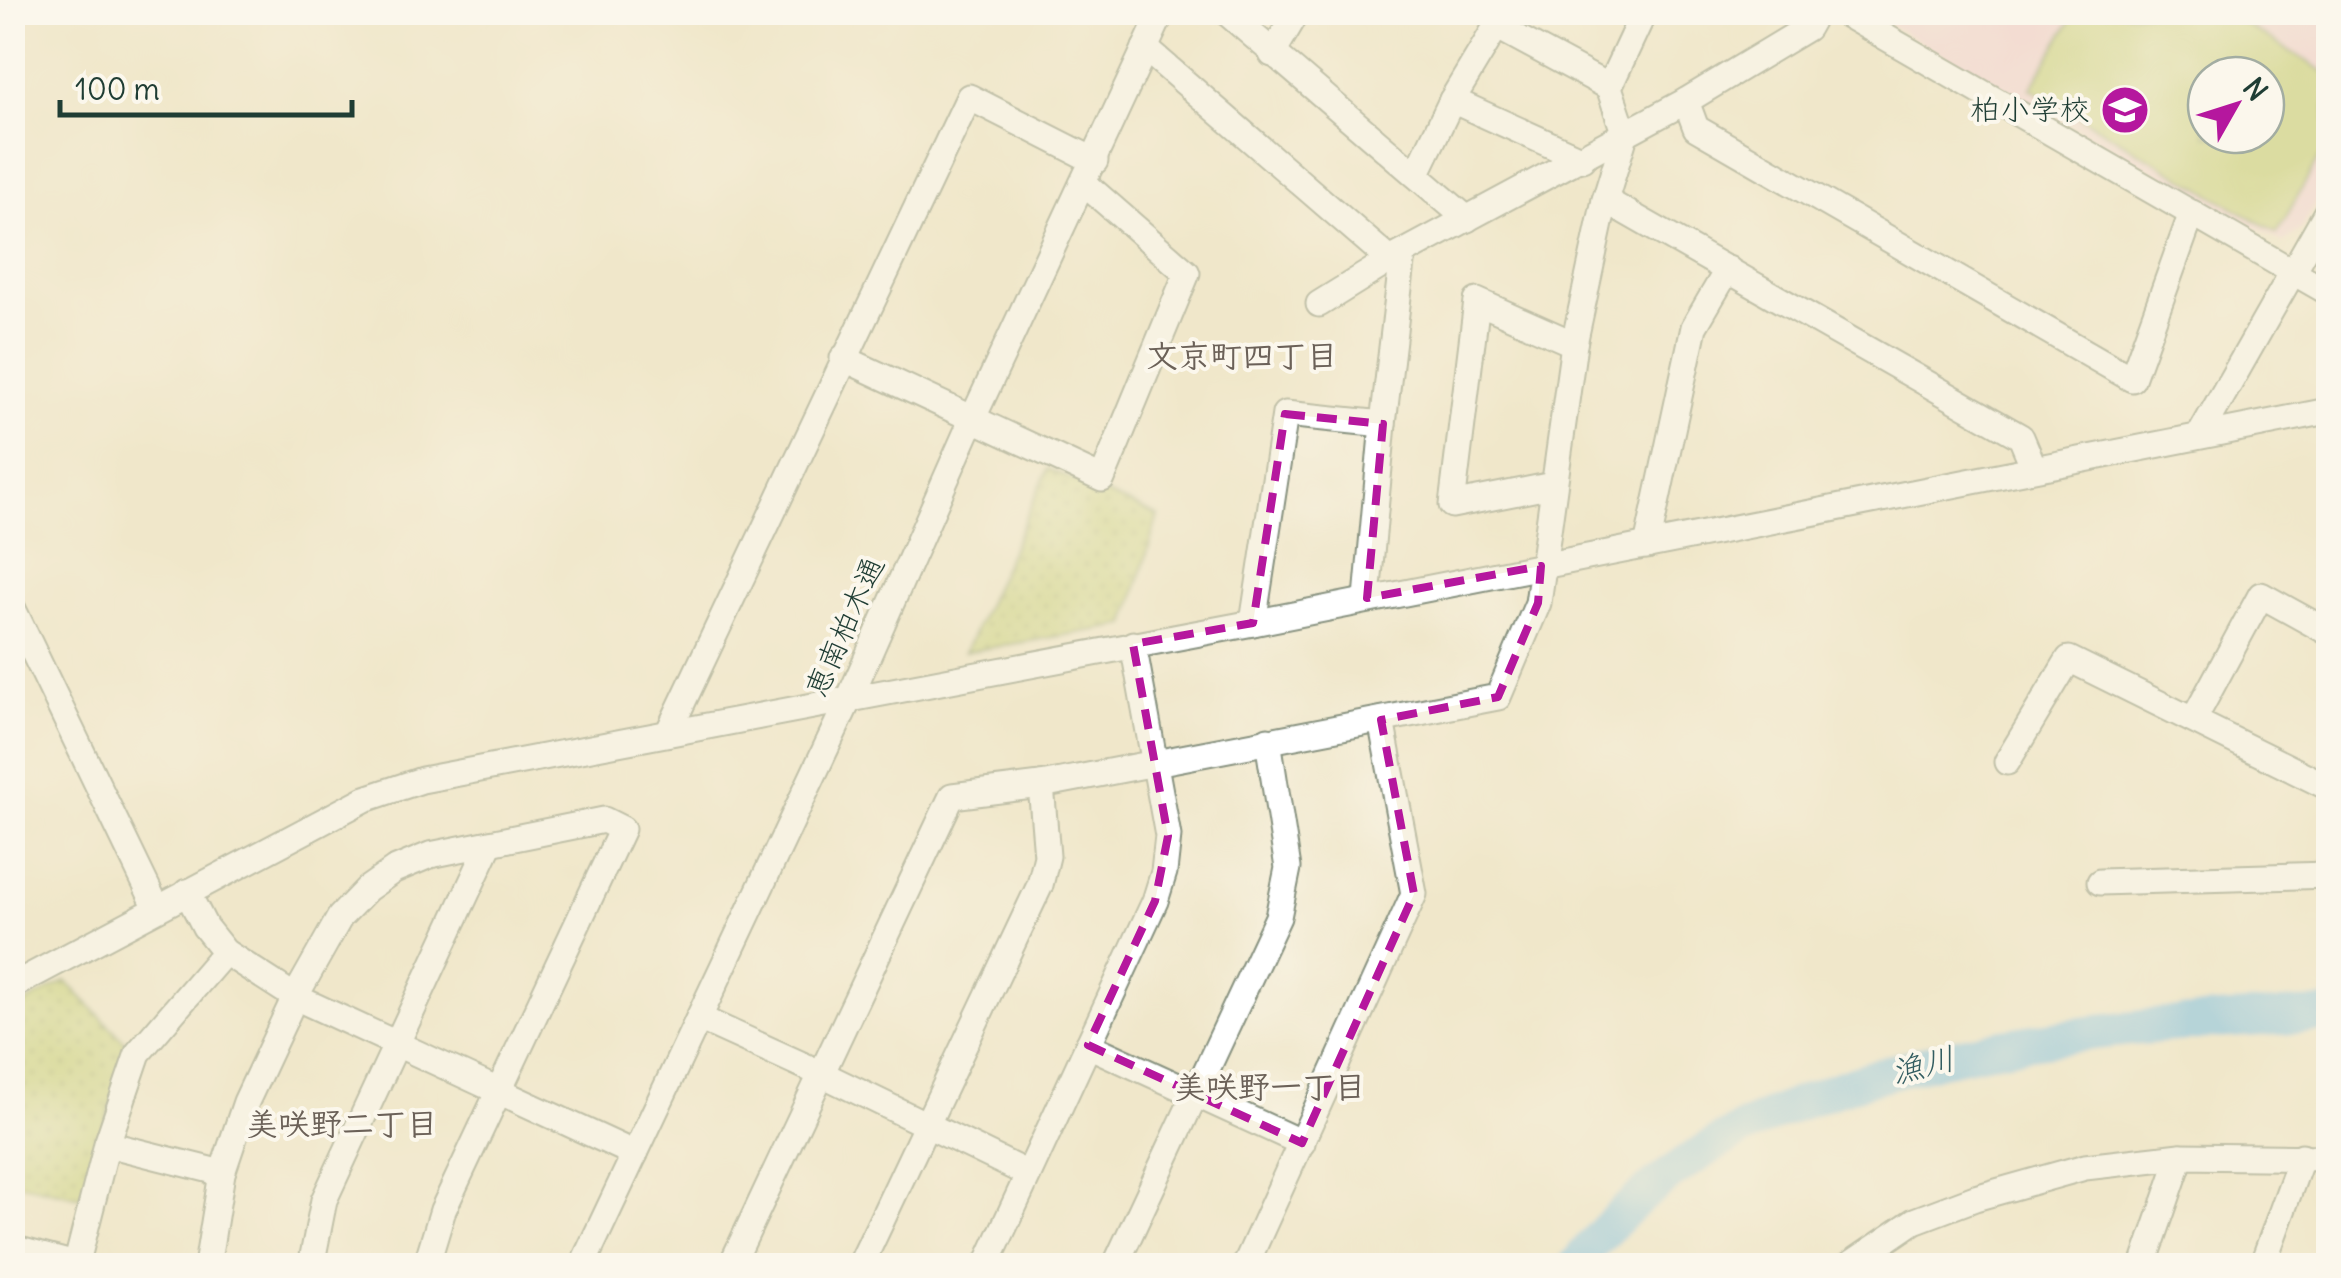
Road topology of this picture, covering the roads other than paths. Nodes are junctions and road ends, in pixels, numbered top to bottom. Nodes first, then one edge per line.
1 (1162, 12) edge
2 (1226, 12) edge
3 (1297, 12) edge
4 (1644, 12) edge
5 (1816, 12) edge
6 (1842, 12) edge
7 (1501, 20) edge
8 (1145, 48) junction
9 (1272, 54) junction
10 (1609, 87) junction
11 (1452, 100) junction
12 (1686, 101) junction
13 (1625, 135) junction
14 (1582, 159) junction
15 (1090, 172) junction
16 (1416, 176) junction
17 (1605, 200) junction
18 (2328, 210) edge
19 (2192, 213) junction
20 (1467, 219) junction
21 (1397, 257) junction
22 (1728, 268) junction
23 (2294, 273) junction
24 (2328, 292) edge
25 (1319, 304) dead end
26 (1574, 344) junction
27 (843, 358) junction
28 (2328, 411) edge
29 (972, 420) junction
30 (1382, 424) junction
31 (2200, 434) junction
32 (2034, 468) junction
33 (1553, 484) junction
34 (1647, 546) junction
35 (1541, 566) junction
36 (1367, 598) junction
37 (12, 607) edge
38 (1253, 623) junction
39 (2328, 632) edge
40 (1133, 644) junction
41 (849, 698) junction
42 (2194, 719) junction
43 (1381, 720) junction
44 (668, 732) junction
45 (1268, 740) junction
46 (1155, 762) junction
47 (2006, 762) dead end
48 (1041, 785) junction
49 (2328, 787) edge
50 (490, 843) junction
51 (2328, 876) edge
52 (2100, 882) dead end
53 (188, 892) junction
54 (157, 908) junction
55 (225, 952) junction
56 (12, 986) edge
57 (296, 997) junction
58 (698, 1018) junction
59 (397, 1044) junction
60 (1088, 1045) junction
61 (822, 1074) junction
62 (499, 1090) junction
63 (1194, 1093) junction
64 (927, 1124) junction
65 (107, 1144) junction
66 (1302, 1144) junction
67 (635, 1154) junction
68 (2181, 1156) junction
69 (2302, 1156) junction
70 (2328, 1158) edge
71 (222, 1173) junction
72 (1028, 1174) junction
73 (12, 1248) edge
74 (76, 1265) edge
75 (206, 1266) edge
76 (311, 1266) edge
77 (426, 1266) edge
78 (582, 1266) edge
79 (732, 1266) edge
80 (860, 1266) edge
81 (986, 1266) edge
82 (1115, 1266) edge
83 (1245, 1266) edge
84 (1848, 1266) edge
85 (2143, 1266) edge
86 (2262, 1266) edge

1 - 8 street, 恵南柏木通
2 - 9 street
3 - 9 street
4 - 10 street
5 - 12 street
6 - 19 street
7 - 10 street
7 - 11 street
8 - 15 street, 恵南柏木通
8 - 21 street
9 - 16 street
10 - 13 street
11 - 14 street
11 - 16 street
12 - 13 street
12 - 19 street
13 - 14 street
13 - 17 street
14 - 20 street
15 - 27 street
15 - 29 street, 恵南柏木通
15 - 29 street
16 - 20 street
17 - 22 street
17 - 26 street
18 - 23 street
19 - 23 street
20 - 21 street
21 - 25 street
21 - 30 street
22 - 32 street
22 - 34 street
23 - 24 street
23 - 31 street
26 - 33 street
26 - 33 street
27 - 29 street
27 - 44 street
28 - 31 street
29 - 41 street, 恵南柏木通
30 - 36 street
30 - 38 street
31 - 32 street
32 - 34 street
33 - 35 street
34 - 35 street
35 - 36 street
35 - 43 street
36 - 38 street
37 - 54 street
38 - 40 street
39 - 42 street
40 - 41 street
40 - 46 street
41 - 44 street
41 - 58 street, 恵南柏木通
42 - 47 street
42 - 49 street
43 - 45 street
43 - 66 street
44 - 53 street
45 - 46 street
45 - 63 street
46 - 48 street
46 - 60 street
48 - 61 street
48 - 64 street
50 - 57 street
50 - 59 street
50 - 62 street
51 - 52 street
53 - 54 street
53 - 55 street
54 - 56 street
55 - 57 street
55 - 65 street
57 - 59 street
57 - 71 street
58 - 61 street
58 - 67 street, 恵南柏木通
59 - 62 street
59 - 76 street
60 - 63 street
60 - 72 street
61 - 64 street
61 - 79 street
62 - 67 street
62 - 77 street
63 - 66 street
63 - 82 street
64 - 72 street
64 - 80 street
65 - 71 street
65 - 74 street
66 - 83 street
67 - 78 street, 恵南柏木通
68 - 69 street
68 - 84 street
68 - 85 street
69 - 70 street
69 - 86 street
71 - 75 street
72 - 81 street
73 - 74 street

